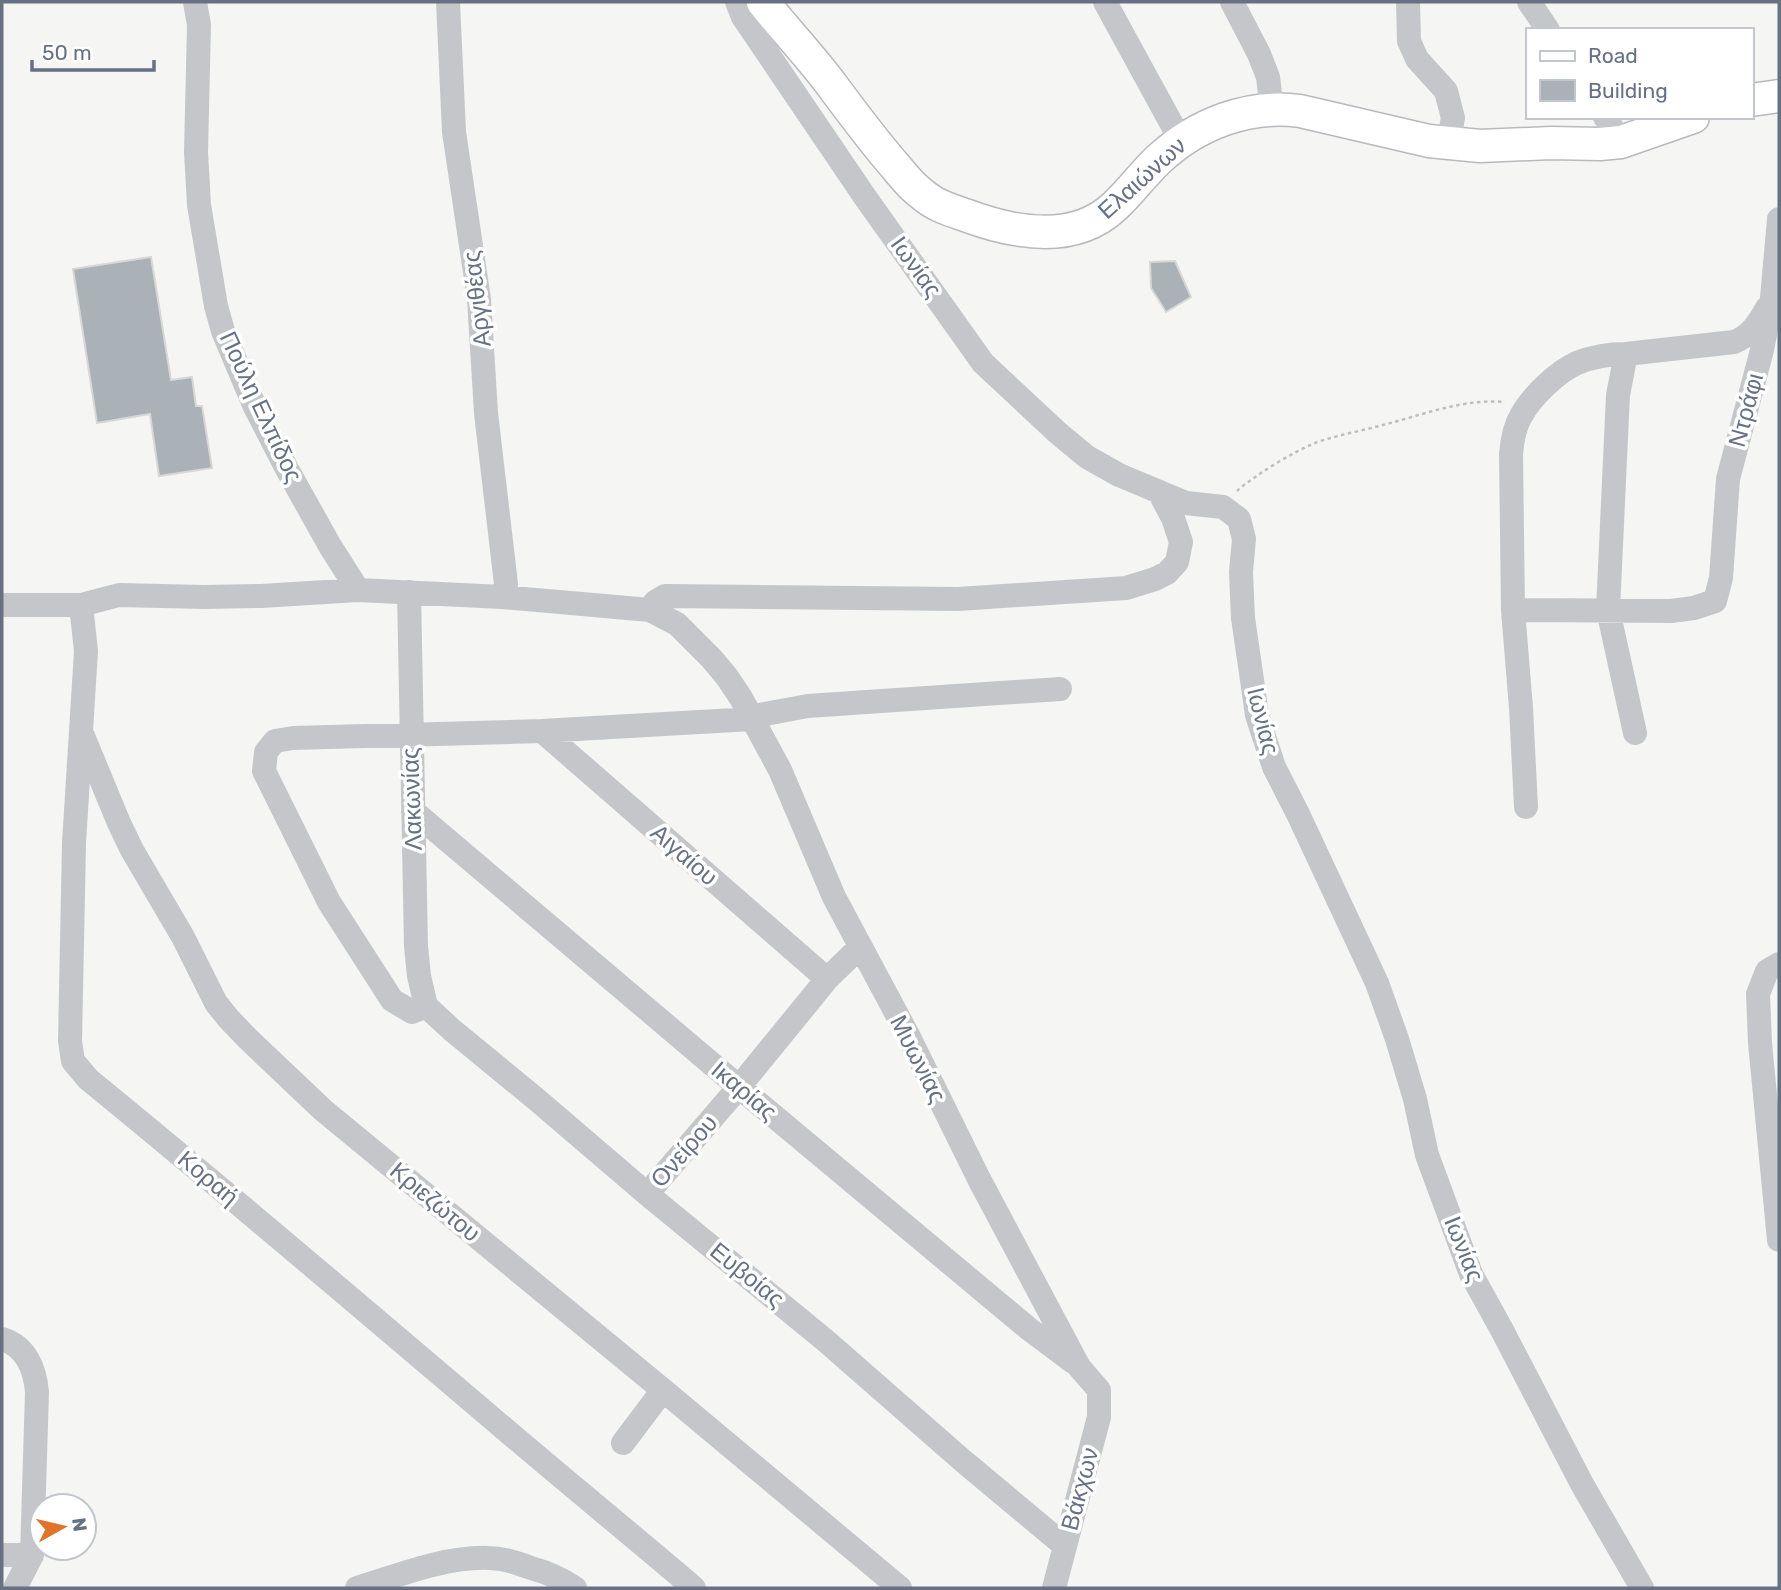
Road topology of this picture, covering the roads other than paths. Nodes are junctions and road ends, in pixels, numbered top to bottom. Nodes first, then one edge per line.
1 (195, 2) edge
2 (448, 2) edge
3 (737, 2) edge
4 (763, 2) edge
5 (1105, 2) edge
6 (1232, 2) edge
7 (1408, 2) edge
8 (1529, 2) edge
9 (1547, 28) edge
10 (1779, 96) edge
11 (1753, 100) edge
12 (1272, 110) junction
13 (1681, 119) edge
14 (1613, 130) edge
15 (1181, 141) junction
16 (1448, 144) junction
17 (1779, 219) edge
18 (1772, 298) junction
19 (1626, 354) junction
20 (1159, 492) junction
21 (358, 590) junction
22 (409, 592) junction
23 (502, 597) junction
24 (2, 605) edge
25 (81, 605) junction
26 (650, 610) junction
27 (1513, 610) junction
28 (1608, 610) junction
29 (1060, 688) dead end
30 (752, 719) junction
31 (80, 727) junction
32 (542, 731) junction
33 (1635, 733) dead end
34 (411, 735) junction
35 (1526, 807) dead end
36 (413, 811) junction
37 (860, 947) junction
38 (1779, 964) edge
39 (827, 979) junction
40 (1758, 994) junction
41 (426, 1006) junction
42 (1779, 1015) edge
43 (739, 1087) junction
44 (647, 1194) junction
45 (1779, 1240) edge
46 (2, 1339) edge
47 (1079, 1367) junction
48 (663, 1390) junction
49 (1099, 1390) joint
50 (623, 1443) dead end
51 (34, 1492) edge
52 (1065, 1546) junction
53 (2, 1555) edge
54 (28, 1555) edge
55 (28, 1562) edge
56 (15, 1588) edge
57 (357, 1588) edge
58 (575, 1588) edge
59 (694, 1588) edge
60 (900, 1588) edge
61 (1054, 1588) edge
62 (1642, 1588) edge

1 - 21 street, Πούλη Ελπίδος
2 - 23 street, Αργιθέας
3 - 20 street, Ιωνίας
4 - 15 main road, Ελαιώνων
5 - 15 street
6 - 12 street
7 - 16 street
8 - 9 street
10 - 11 main road
12 - 15 main road, Ελαιώνων
12 - 16 main road, Ελαιώνων
13 - 14 main road, Ελαιώνων
14 - 16 main road, Ελαιώνων
17 - 18 street, Ντράφι
18 - 19 street
18 - 28 street, Ντράφι
19 - 27 street
19 - 28 street
20 - 26 street
20 - 62 street, Ιωνίας
21 - 22 street
21 - 25 street
22 - 23 street
22 - 34 street, Λακωνίας
23 - 26 street
24 - 25 street
25 - 31 street, Κοραή
26 - 30 street, Μυωνίας
27 - 28 street
27 - 35 street
28 - 33 street
29 - 30 street
30 - 32 street
30 - 37 street, Μυωνίας
31 - 48 street, Κριεζώτου
31 - 59 street, Κοραή
32 - 34 street
32 - 39 street, Αιγαίου
34 - 36 street, Λακωνίας
34 - 41 street
36 - 41 street, Λακωνίας
36 - 43 street, Ικαρίας
37 - 39 street, Ονείρου
37 - 47 street, Μυωνίας
38 - 40 street
39 - 43 street, Ονείρου
40 - 42 street
40 - 45 street
41 - 44 street, Ευβοίας
43 - 44 street, Ονείρου
43 - 47 street, Ικαρίας
44 - 52 street, Ευβοίας
46 - 51 street
47 - 49 street, Μυωνίας
48 - 50 street
48 - 60 street, Κριεζώτου
49 - 52 street, Βάκχων
52 - 61 street, Βάκχων
53 - 54 street
55 - 56 street
57 - 58 street

